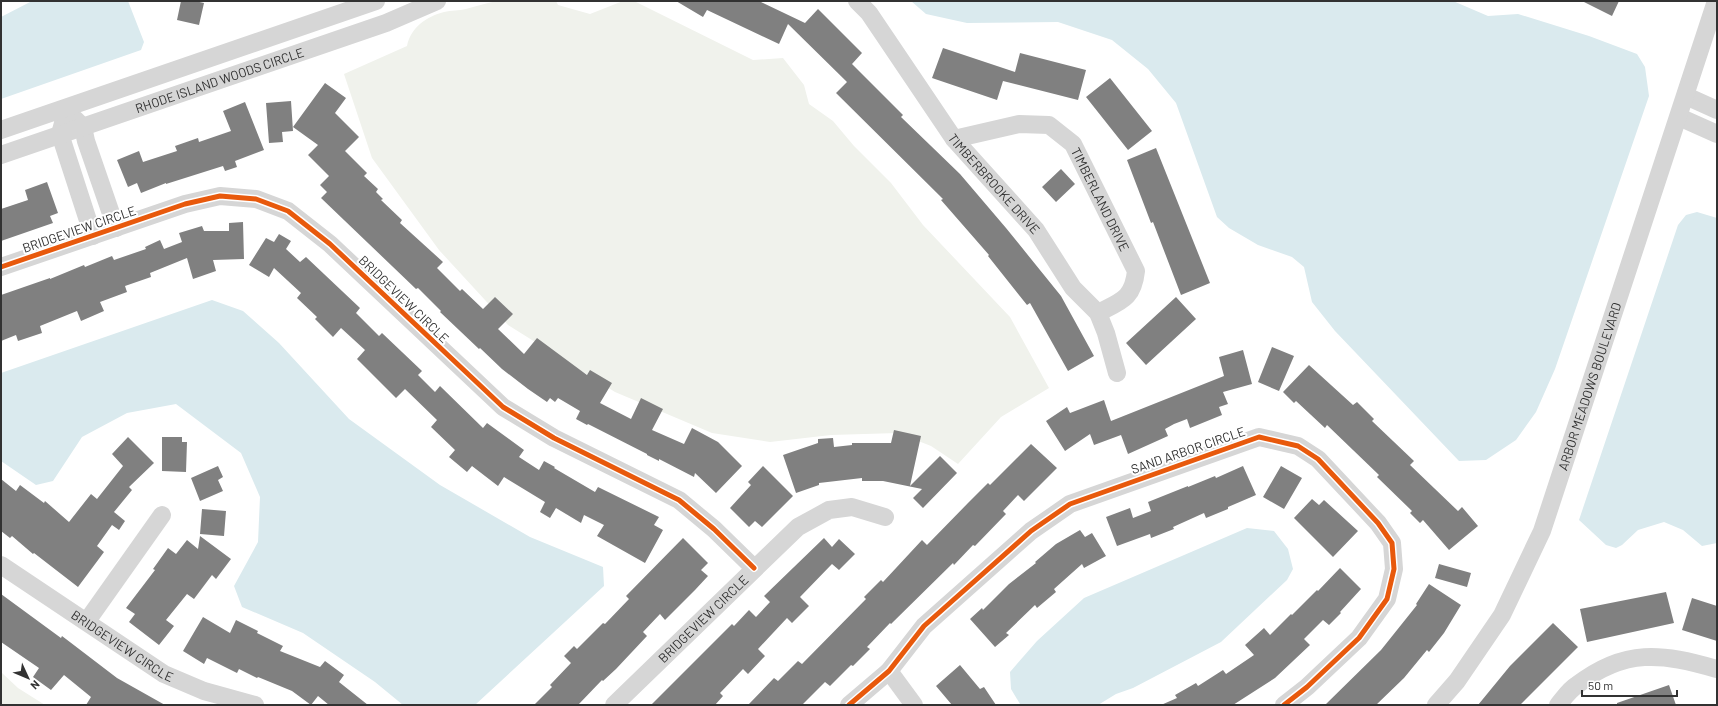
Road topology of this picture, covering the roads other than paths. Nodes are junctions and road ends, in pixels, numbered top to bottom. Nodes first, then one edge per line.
1 (376, 1) edge
2 (437, 1) edge
3 (857, 1) edge
4 (1716, 1) edge
5 (1717, 17) edge
6 (1702, 47) junction
7 (1686, 96) junction
8 (65, 108) junction
9 (1717, 110) edge
10 (1679, 117) junction
11 (83, 127) junction
12 (1, 130) edge
13 (60, 134) junction
14 (1717, 134) edge
15 (954, 139) junction
16 (1, 155) edge
17 (116, 228) junction
18 (94, 236) junction
19 (1, 267) edge
20 (1098, 313) junction
21 (1117, 373) dead end
22 (162, 515) dead end
23 (885, 517) dead end
24 (1, 565) edge
25 (754, 568) junction
26 (87, 621) junction
27 (1717, 669) edge
28 (889, 671) junction
29 (255, 705) edge
30 (614, 705) edge
31 (849, 705) edge
32 (914, 705) edge
33 (1284, 705) edge
34 (1436, 705) edge
35 (1558, 705) edge

1 - 8 street, RHODE ISLAND WOODS CIRCLE
2 - 11 street, RHODE ISLAND WOODS CIRCLE
3 - 15 street, TIMBERBROOKE DRIVE
4 - 6 street, ARBOR MEADOWS BOULEVARD
5 - 6 street, ARBOR MEADOWS BOULEVARD
6 - 7 street, ARBOR MEADOWS BOULEVARD
7 - 9 street
7 - 10 street, ARBOR MEADOWS BOULEVARD
8 - 11 street, BRIDGEVIEW CIRCLE
8 - 12 street, RHODE ISLAND WOODS CIRCLE
8 - 13 street, BRIDGEVIEW CIRCLE
10 - 14 street
10 - 34 street, ARBOR MEADOWS BOULEVARD
11 - 13 street, RHODE ISLAND WOODS CIRCLE
11 - 17 street, BRIDGEVIEW CIRCLE
13 - 16 street, RHODE ISLAND WOODS CIRCLE
13 - 18 street, BRIDGEVIEW CIRCLE
15 - 20 street, TIMBERBROOKE DRIVE
15 - 20 street, TIMBERLAND DRIVE
17 - 18 street, BRIDGEVIEW CIRCLE
17 - 25 street, BRIDGEVIEW CIRCLE
18 - 19 street, BRIDGEVIEW CIRCLE
20 - 21 street, TIMBERBROOKE DRIVE
22 - 26 street
23 - 25 street
24 - 26 street, BRIDGEVIEW CIRCLE
25 - 30 street, BRIDGEVIEW CIRCLE
26 - 29 street, BRIDGEVIEW CIRCLE
27 - 35 street
28 - 31 street, SAND ARBOR CIRCLE
28 - 32 street
28 - 33 street, SAND ARBOR CIRCLE

